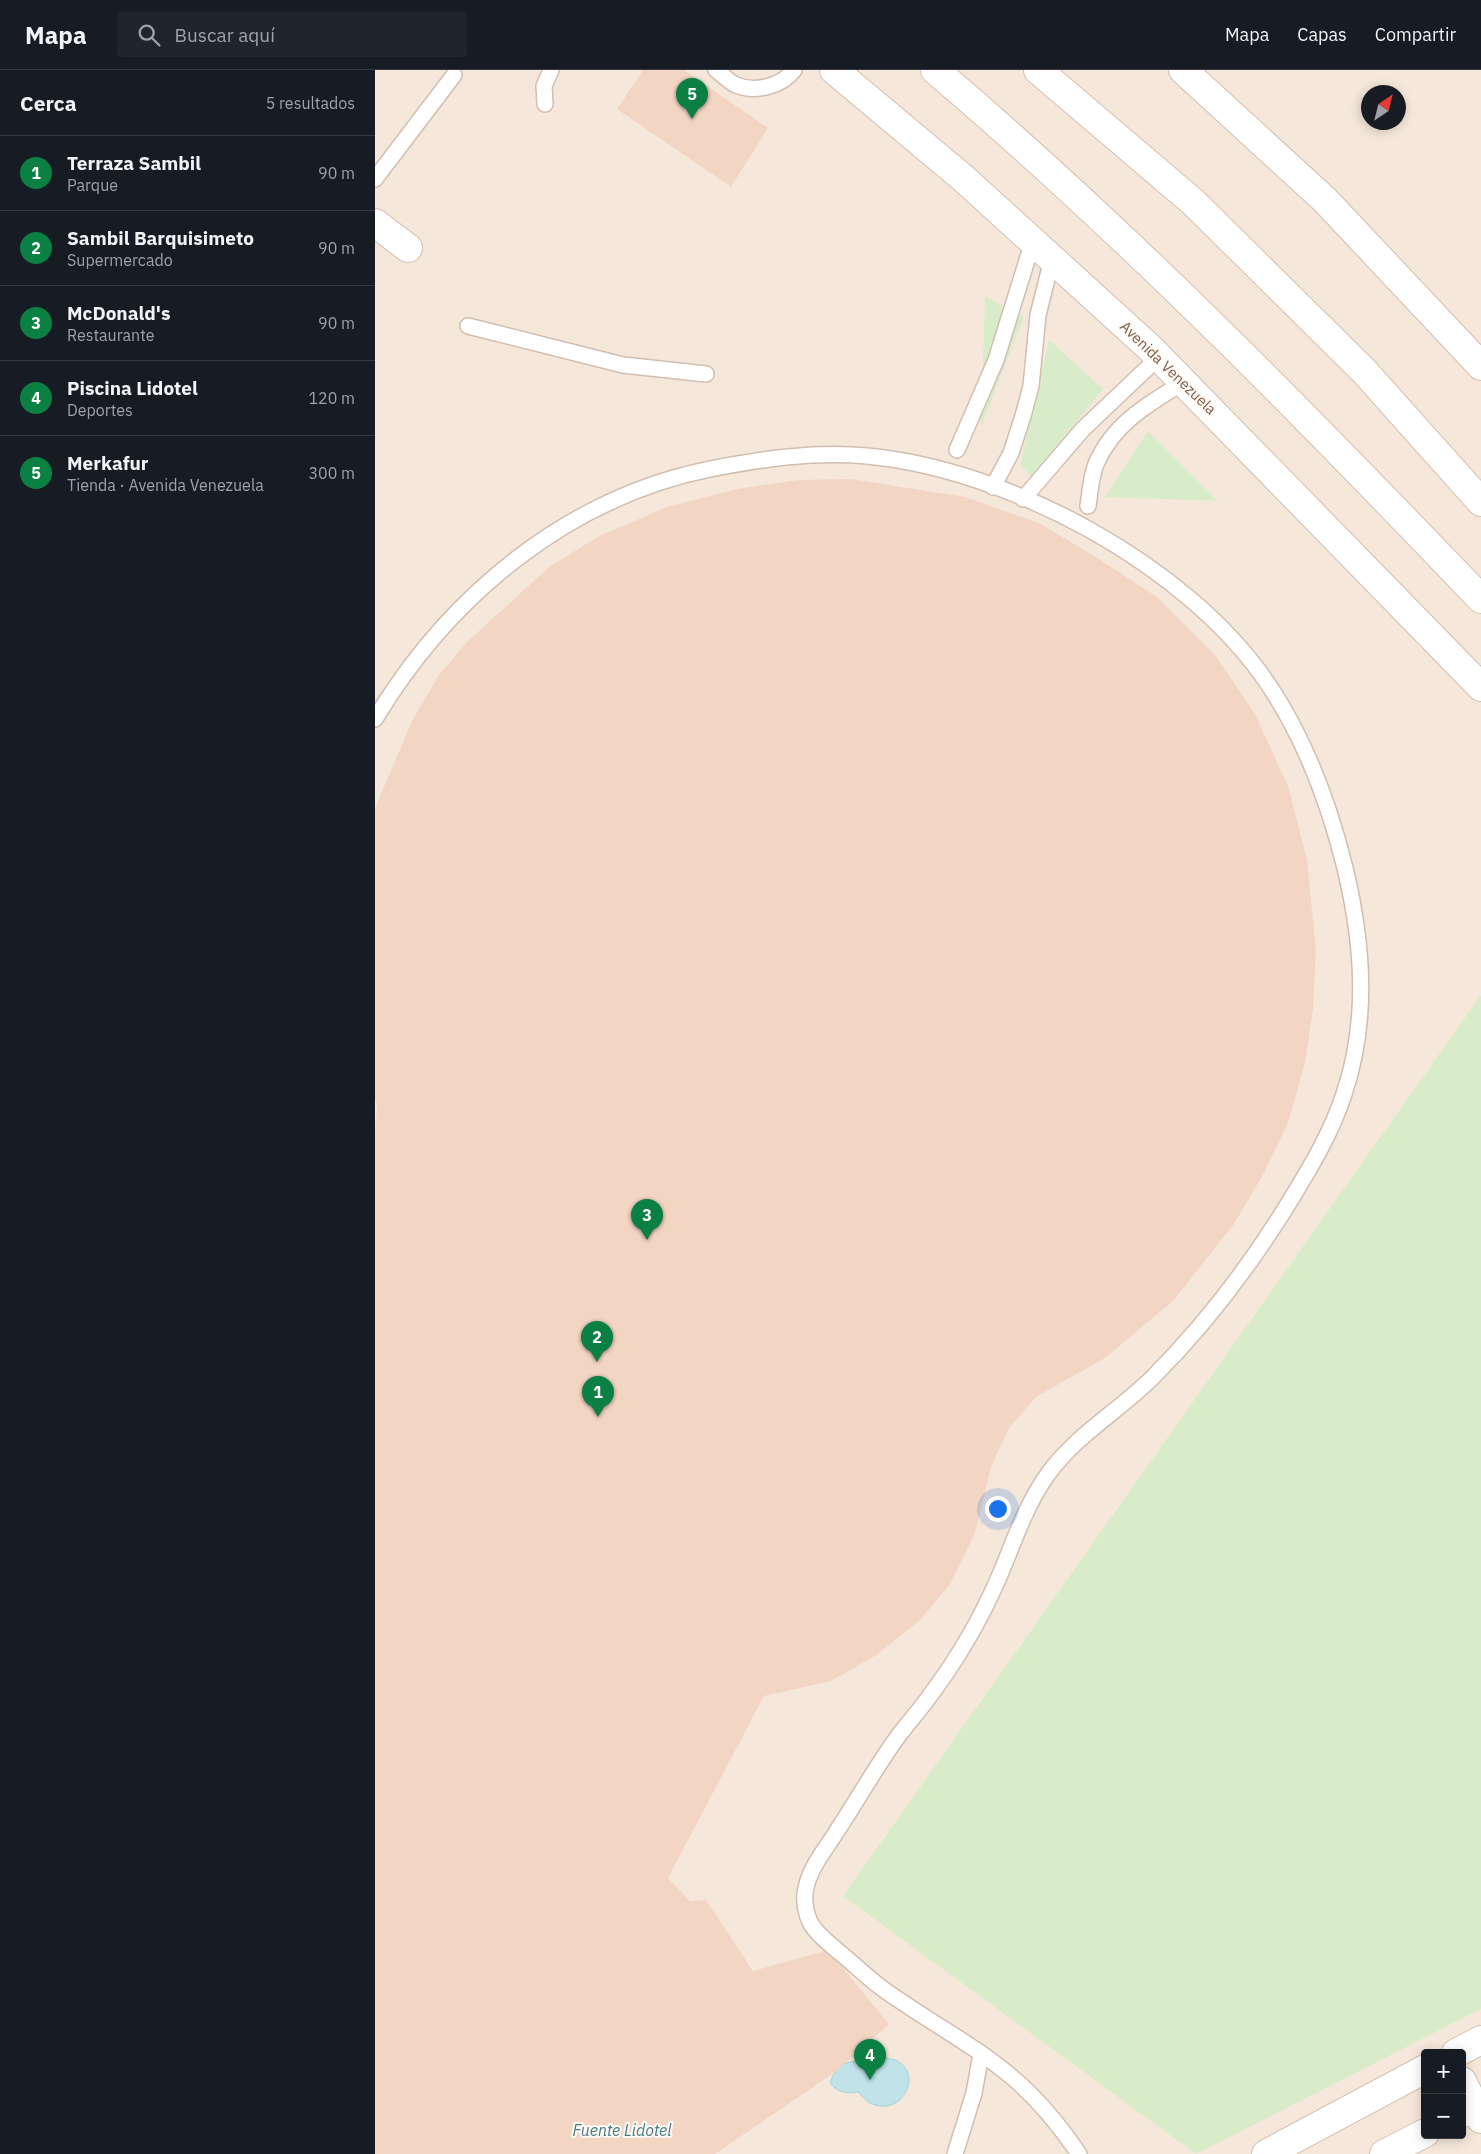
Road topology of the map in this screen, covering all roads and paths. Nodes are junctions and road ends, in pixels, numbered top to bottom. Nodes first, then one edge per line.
1 (551, 70) edge
2 (716, 70) edge
3 (794, 70) edge
4 (834, 70) edge
5 (935, 70) edge
6 (1039, 70) edge
7 (1183, 70) edge
8 (454, 75) dead end
9 (545, 104) dead end
10 (375, 179) edge
11 (375, 224) edge
12 (408, 248) dead end
13 (1042, 250) junction
14 (468, 326) dead end
15 (1159, 357) junction
16 (1481, 366) edge
17 (705, 374) dead end
18 (1184, 382) junction
19 (957, 450) dead end
20 (993, 487) junction
21 (1023, 499) junction
22 (1481, 502) edge
23 (1088, 506) dead end
24 (1481, 599) edge
25 (1481, 687) edge
26 (375, 719) edge
27 (1481, 2040) edge
28 (1464, 2049) edge
29 (981, 2054) junction
30 (1421, 2072) edge
31 (1466, 2090) edge
32 (1475, 2110) edge
33 (1421, 2135) edge
34 (955, 2154) edge
35 (1079, 2154) edge
36 (1266, 2154) edge
37 (1384, 2154) edge

1 - 9 lane
2 - 3 lane
4 - 13 street, Avenida Venezuela
5 - 24 street
6 - 22 street
7 - 16 street
8 - 10 lane
11 - 12 street
13 - 15 street, Avenida Venezuela
13 - 19 lane
13 - 20 lane
14 - 17 lane
15 - 18 street, Avenida Venezuela
15 - 21 lane
18 - 23 lane
18 - 25 street, Avenida Venezuela
20 - 21 lane
20 - 26 lane
21 - 29 lane
27 - 28 street
29 - 34 lane
29 - 35 lane
30 - 36 street
31 - 32 street
33 - 37 street

